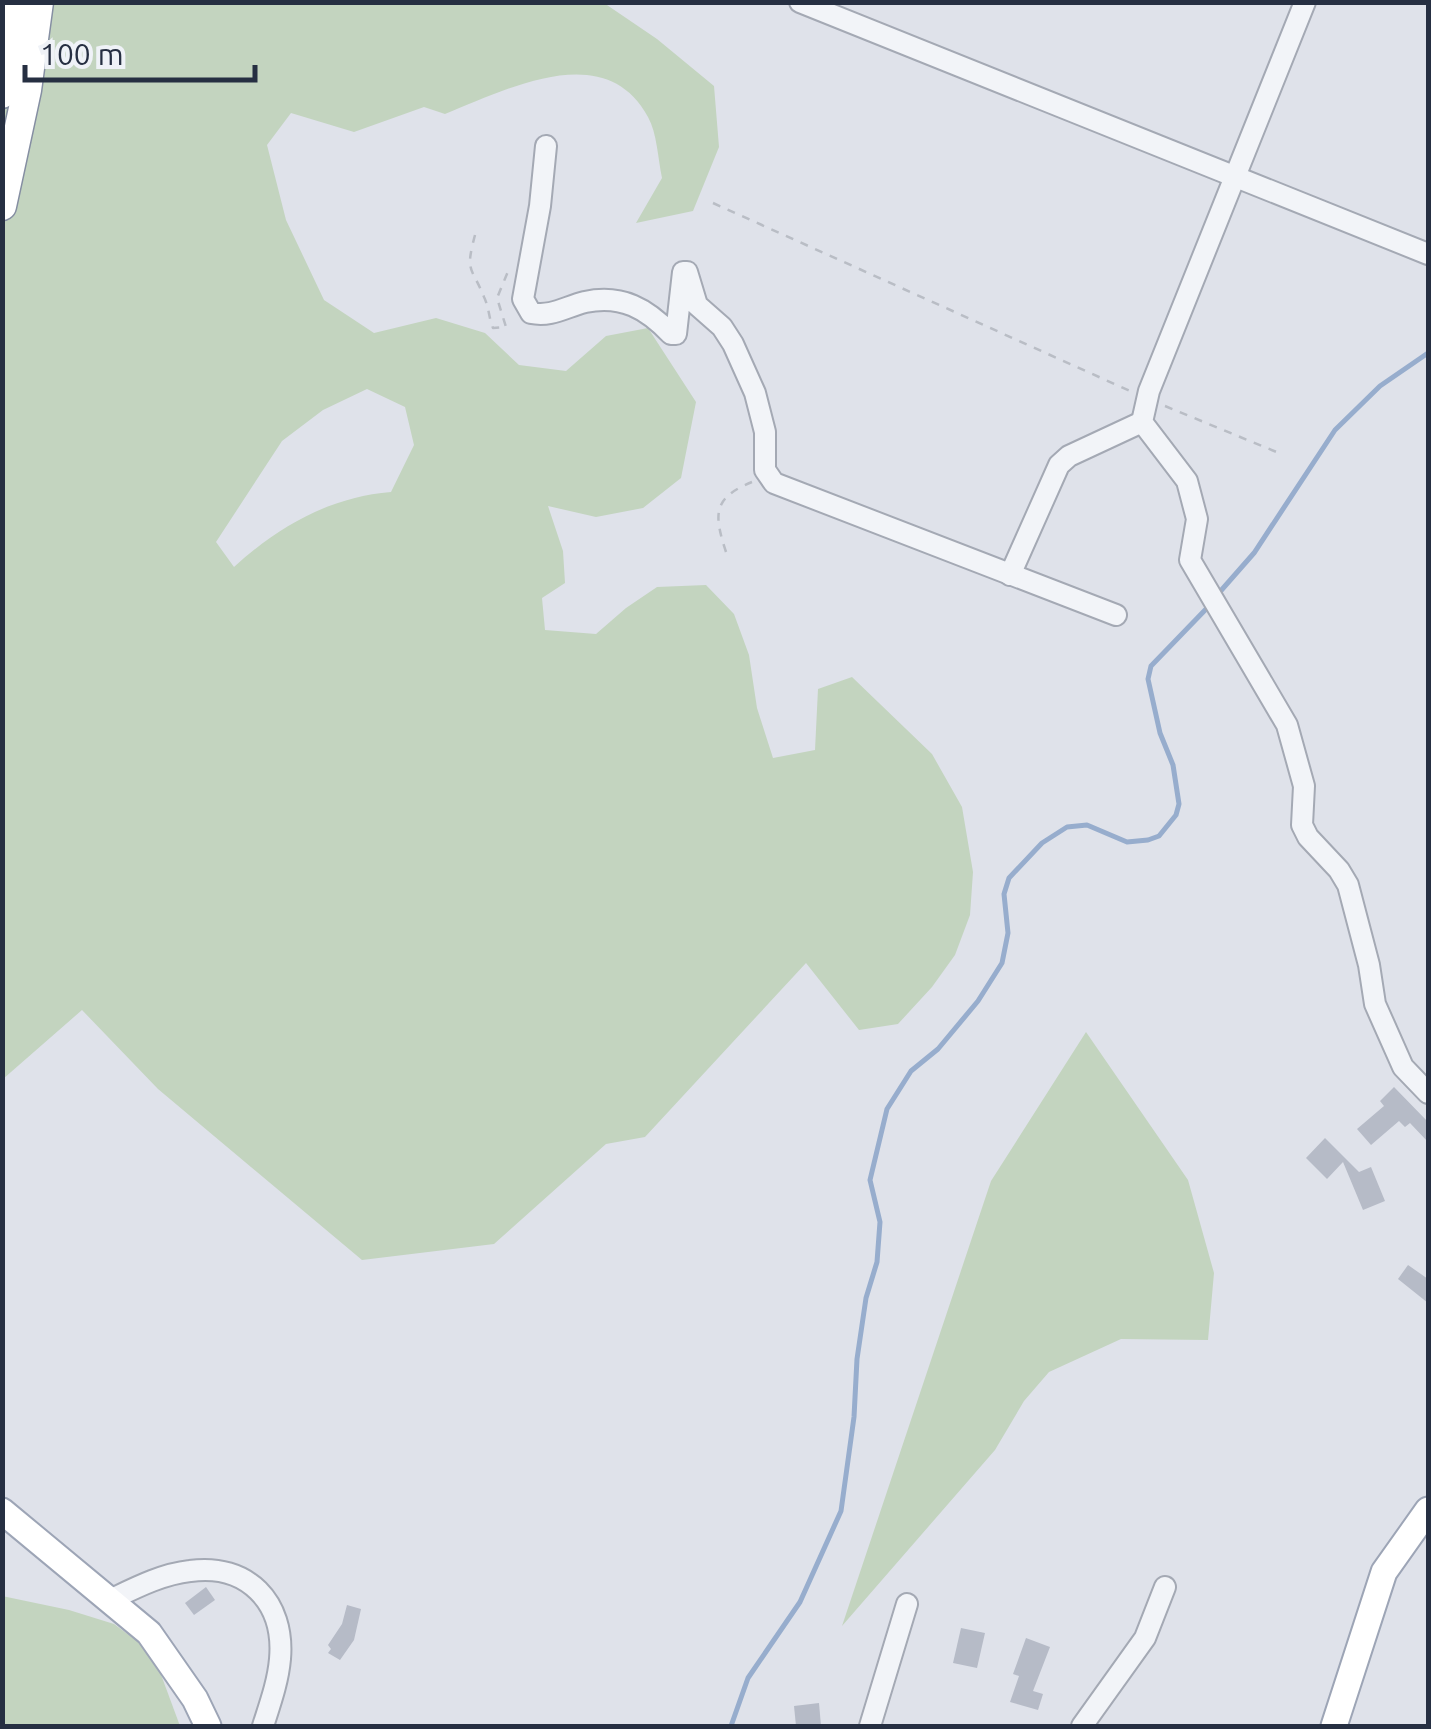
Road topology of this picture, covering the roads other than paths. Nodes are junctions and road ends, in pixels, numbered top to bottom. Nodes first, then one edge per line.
1 (16, 2) edge
2 (39, 2) edge
3 (800, 2) edge
4 (1305, 2) edge
5 (2, 94) edge
6 (546, 146) dead end
7 (1236, 175) junction
8 (2, 206) edge
9 (1428, 254) edge
10 (1142, 422) junction
11 (1010, 575) junction
12 (1116, 615) dead end
13 (1428, 1093) edge
14 (1428, 1510) edge
15 (2, 1511) edge
16 (1165, 1587) dead end
17 (110, 1600) junction
18 (907, 1604) dead end
19 (208, 1726) edge
20 (263, 1726) edge
21 (870, 1726) edge
22 (1082, 1726) edge
23 (1334, 1726) edge

1 - 5 highway
2 - 8 highway
3 - 7 street
4 - 7 street
6 - 11 street
7 - 9 street
7 - 10 street
10 - 11 street
10 - 13 street
11 - 12 street
14 - 23 main road
15 - 17 main road
16 - 22 street
17 - 19 main road
17 - 20 street
18 - 21 street

